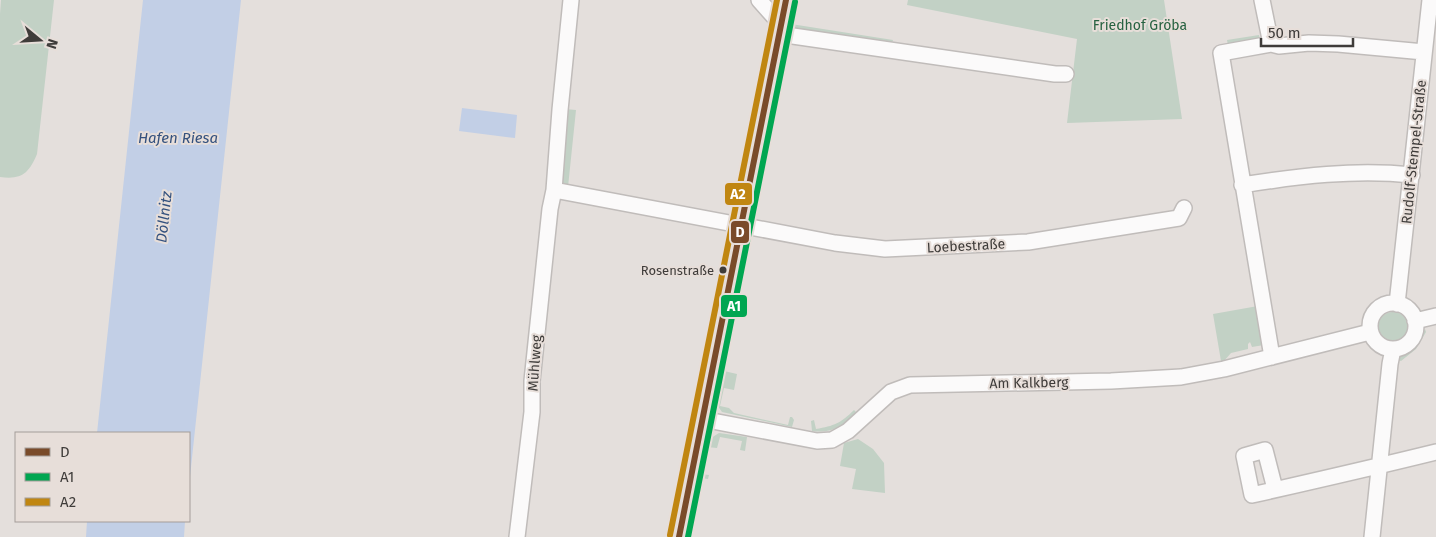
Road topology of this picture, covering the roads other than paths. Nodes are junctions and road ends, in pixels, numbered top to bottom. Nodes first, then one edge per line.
1 (571, 0) edge
2 (759, 0) edge
3 (786, 0) edge
4 (1262, 0) edge
5 (1430, 0) edge
6 (780, 28) junction
7 (1271, 44) junction
8 (1424, 52) junction
9 (1066, 74) dead end
10 (1412, 175) junction
11 (1242, 185) junction
12 (554, 190) junction
13 (1184, 208) dead end
14 (741, 226) junction
15 (1397, 304) junction
16 (1436, 316) edge
17 (1415, 321) junction
18 (1370, 332) junction
19 (1393, 349) junction
20 (1272, 357) junction
21 (702, 419) junction
22 (1436, 452) edge
23 (1380, 465) junction
24 (1276, 489) dead end
25 (517, 537) edge
26 (679, 537) edge
27 (1372, 537) edge

1 - 12 street, Mühlweg
2 - 6 street
3 - 6 street
4 - 7 street
5 - 8 street, Rudolf-Stempel-Straße
6 - 9 street
6 - 14 street
7 - 8 street
7 - 11 street
8 - 10 street, Rudolf-Stempel-Straße
10 - 11 street
10 - 15 street, Rudolf-Stempel-Straße
11 - 20 street
12 - 14 street
12 - 25 street, Mühlweg
13 - 14 street, Loebestraße
14 - 21 street
15 - 17 street
15 - 18 street
16 - 17 street
17 - 19 street
18 - 19 street
18 - 20 street, Am Kalkberg
19 - 23 street
20 - 21 street, Am Kalkberg
21 - 26 street
22 - 23 street
23 - 24 street
23 - 27 street

